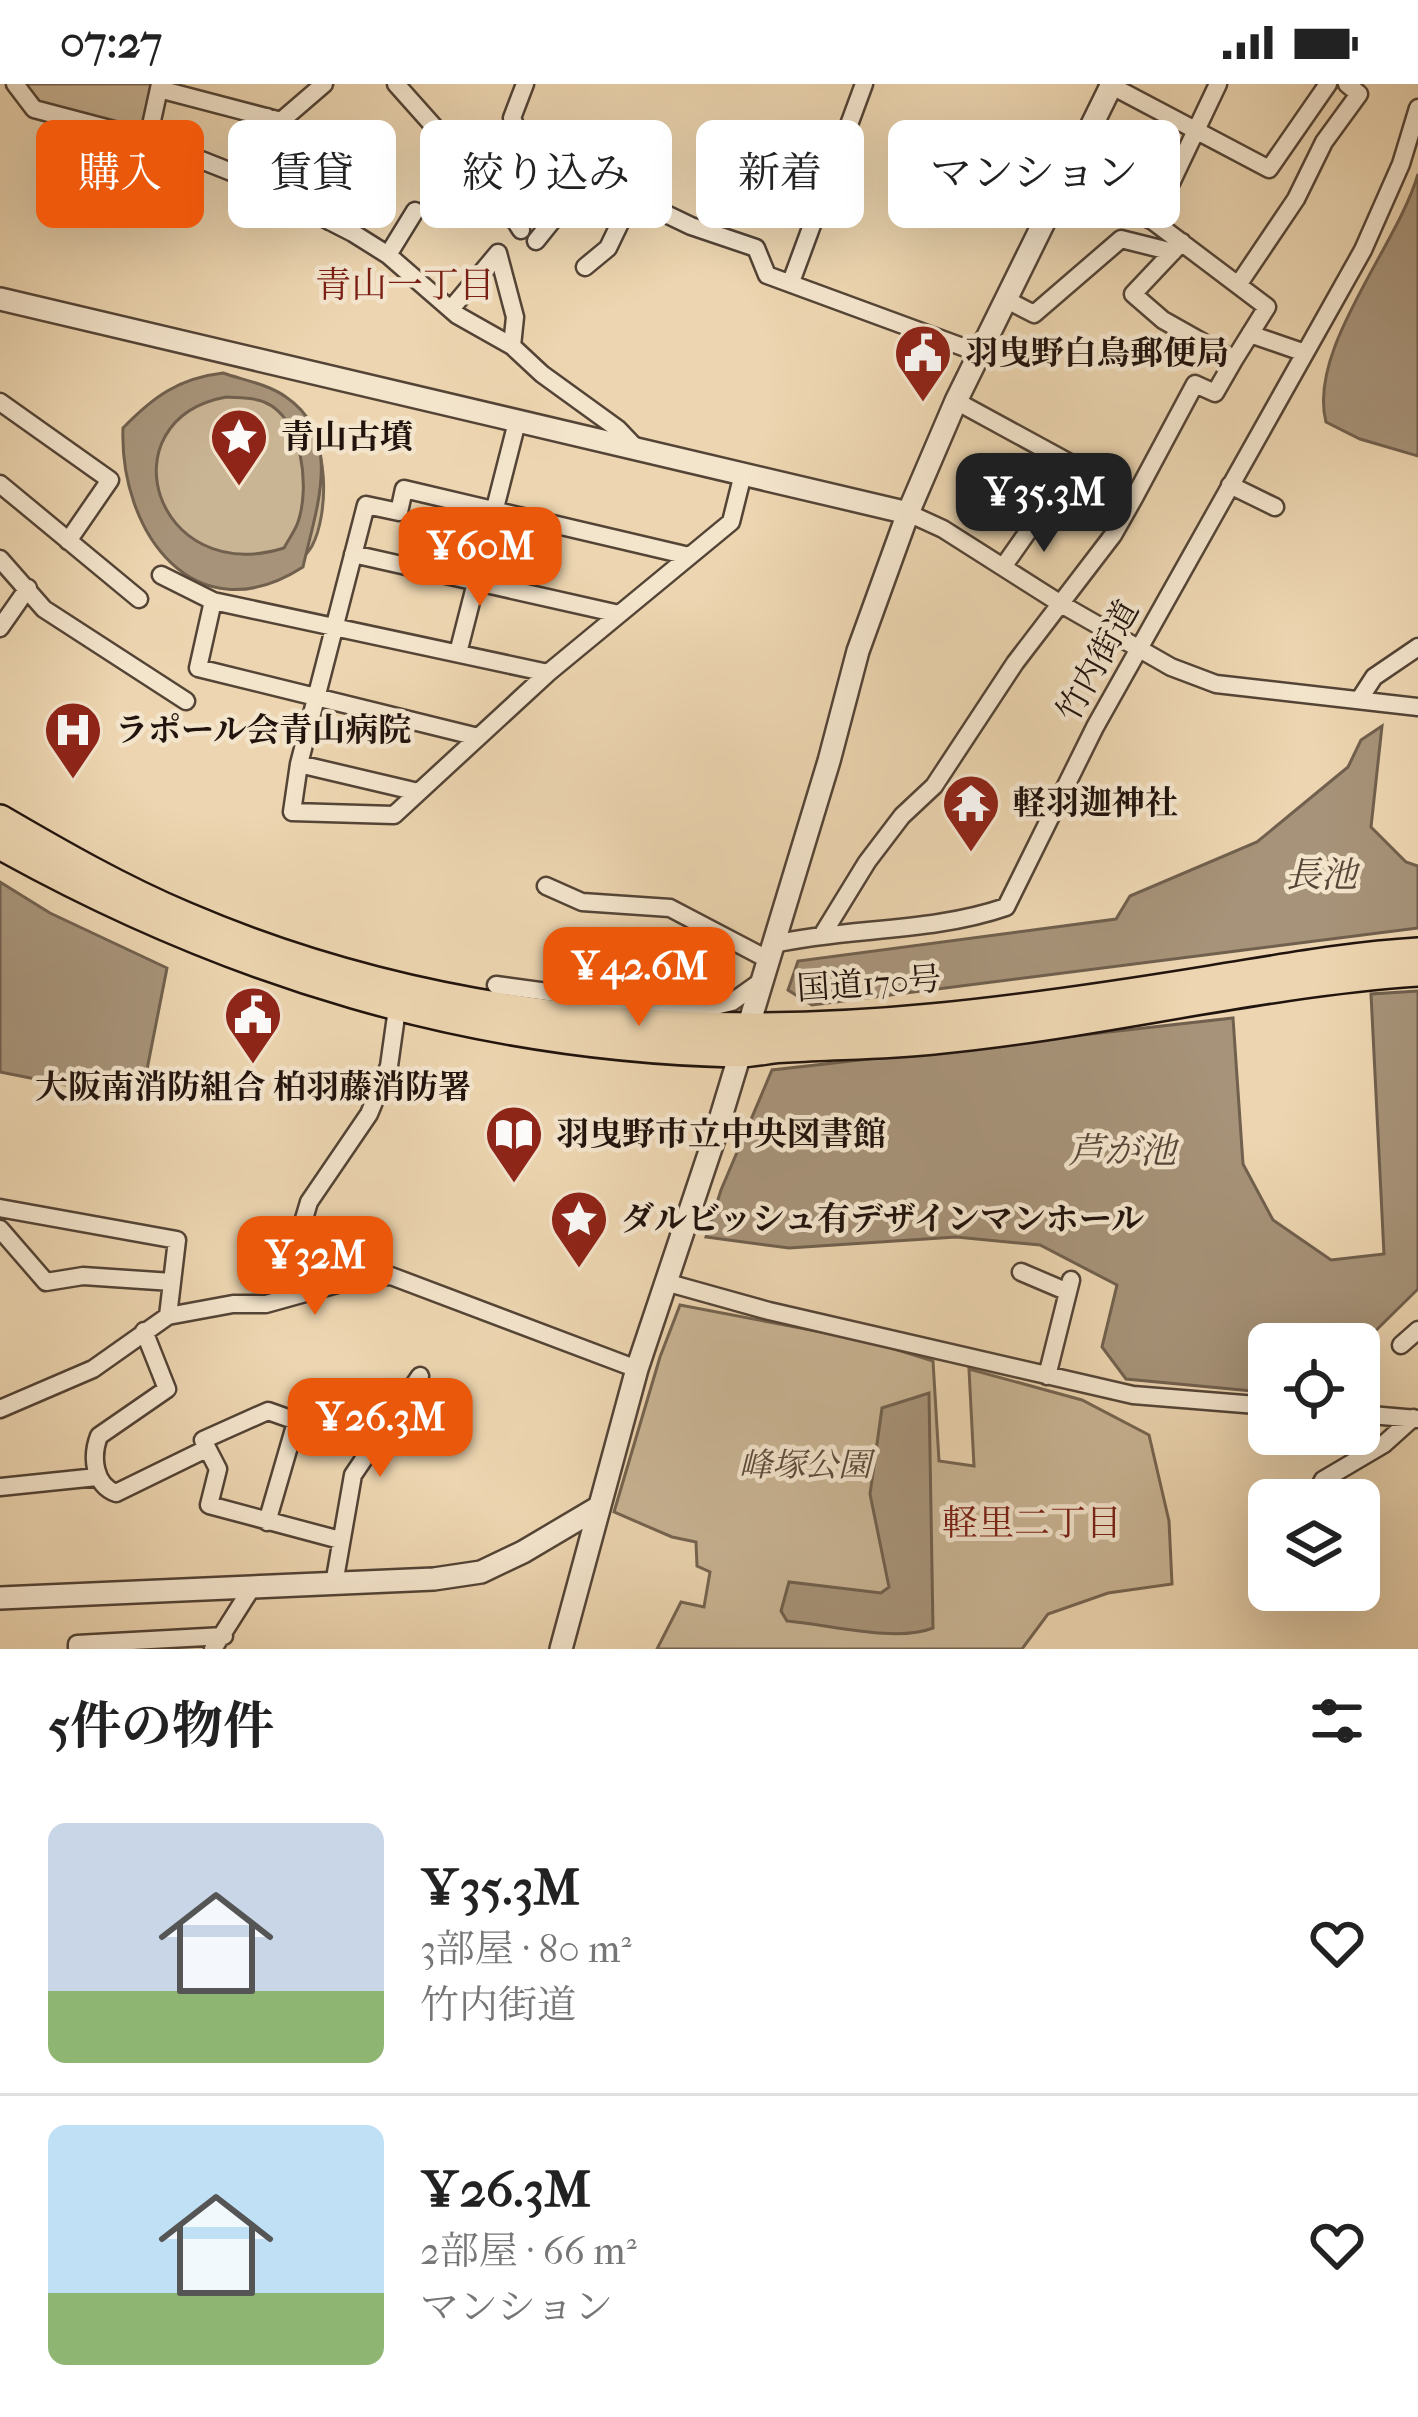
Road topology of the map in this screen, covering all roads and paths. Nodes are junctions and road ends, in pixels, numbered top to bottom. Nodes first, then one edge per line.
1 (15, 84) edge
2 (324, 84) edge
3 (396, 84) edge
4 (525, 84) edge
5 (865, 84) edge
6 (1218, 84) edge
7 (1328, 84) edge
8 (1347, 84) edge
9 (1110, 85) edge
10 (159, 86) edge
11 (1418, 108) edge
12 (267, 117) junction
13 (76, 120) edge
14 (152, 120) edge
15 (266, 120) edge
16 (428, 120) edge
17 (513, 120) edge
18 (1093, 120) edge
19 (1195, 128) junction
20 (1180, 161) edge
21 (415, 211) dead end
22 (672, 216) edge
23 (341, 228) edge
24 (618, 228) edge
25 (1041, 228) edge
26 (1159, 228) edge
27 (1177, 247) junction
28 (388, 255) junction
29 (585, 267) dead end
30 (791, 282) junction
31 (1238, 285) junction
32 (0, 299) edge
33 (1006, 299) junction
34 (451, 309) junction
35 (1250, 334) junction
36 (512, 346) junction
37 (979, 353) junction
38 (1305, 353) junction
39 (1234, 360) junction
40 (956, 401) junction
41 (0, 402) edge
42 (517, 422) junction
43 (638, 450) junction
44 (743, 474) junction
45 (0, 484) edge
46 (1230, 485) junction
47 (1134, 498) junction
48 (1275, 507) dead end
49 (493, 510) junction
50 (908, 513) junction
51 (1041, 513) dead end
52 (68, 541) junction
53 (353, 554) junction
54 (689, 556) junction
55 (0, 559) edge
56 (1004, 567) junction
57 (160, 574) dead end
58 (476, 581) junction
59 (28, 589) junction
60 (139, 599) dead end
61 (213, 601) junction
62 (1061, 604) junction
63 (619, 614) junction
64 (0, 628) edge
65 (334, 629) junction
66 (1418, 647) edge
67 (1138, 649) junction
68 (458, 653) junction
69 (548, 673) junction
70 (315, 697) junction
71 (1359, 700) junction
72 (186, 701) dead end
73 (1418, 707) edge
74 (478, 737) junction
75 (299, 764) junction
76 (418, 792) junction
77 (2, 826) edge
78 (546, 886) dead end
79 (824, 932) junction
80 (1418, 952) edge
81 (768, 961) junction
82 (1418, 972) edge
83 (496, 985) dead end
84 (397, 1009) junction
85 (745, 1040) junction
86 (0, 1208) edge
87 (0, 1229) edge
88 (1021, 1272) dead end
89 (172, 1282) junction
90 (664, 1282) junction
91 (314, 1291) junction
92 (168, 1316) junction
93 (1418, 1330) edge
94 (144, 1331) junction
95 (1401, 1345) dead end
96 (637, 1369) junction
97 (420, 1376) dead end
98 (1047, 1376) junction
99 (1248, 1404) edge
100 (0, 1409) edge
101 (1380, 1415) edge
102 (1416, 1418) edge
103 (296, 1419) junction
104 (370, 1447) junction
105 (206, 1448) junction
106 (98, 1477) junction
107 (1325, 1479) edge
108 (0, 1486) edge
109 (599, 1507) junction
110 (266, 1522) junction
111 (340, 1540) junction
112 (334, 1584) junction
113 (251, 1588) junction
114 (0, 1598) edge
115 (219, 1642) edge
116 (77, 1649) edge
117 (561, 1649) edge

1 - 13 street
2 - 12 street
3 - 16 street
4 - 17 street
5 - 30 street
6 - 19 street
7 - 19 street
8 - 31 street
9 - 18 street
9 - 19 street
10 - 12 street
10 - 14 street
11 - 38 street, 竹内街道
12 - 15 street
19 - 20 street
21 - 28 street
22 - 30 street
23 - 28 street
24 - 29 street
25 - 33 street
26 - 27 street
27 - 31 street
27 - 33 street
27 - 39 street
28 - 34 street
30 - 37 street
31 - 35 street
32 - 42 street
33 - 37 street
34 - 36 street
34 - 36 street
35 - 38 street
35 - 39 street
36 - 43 street
37 - 40 street
38 - 46 street, 竹内街道
39 - 47 street
40 - 47 street
40 - 50 street
41 - 52 street
42 - 43 street
42 - 49 street
43 - 44 street
44 - 50 street
44 - 54 street
45 - 52 street
46 - 48 street
46 - 67 street, 竹内街道
47 - 62 street
49 - 53 street
49 - 54 street
49 - 58 street
50 - 56 street
50 - 81 street
51 - 56 street
52 - 60 street
53 - 58 street
53 - 65 street
54 - 63 street
55 - 59 street
56 - 62 street
57 - 61 street
58 - 63 street
58 - 68 street
59 - 64 street
59 - 72 street
61 - 65 street
61 - 70 street
62 - 67 street
62 - 79 street
63 - 69 street
65 - 68 street
65 - 70 street
66 - 71 street
67 - 71 street
67 - 79 street, 竹内街道
68 - 69 street
69 - 74 street
70 - 74 street
70 - 75 street
71 - 73 street
74 - 76 street
75 - 76 street
75 - 76 street
77 - 84 highway, 国道170号
77 - 85 highway, 国道170号
78 - 81 street
79 - 81 street, 竹内街道
80 - 85 highway, 国道170号
81 - 83 street, 竹内街道
81 - 85 street
82 - 85 highway, 国道170号
84 - 85 highway, 国道170号
84 - 91 street
85 - 90 street
86 - 89 street
87 - 89 street
88 - 98 street
89 - 92 street
90 - 96 street
90 - 98 street
91 - 92 street
91 - 96 street
92 - 94 street
93 - 95 street
94 - 100 street
94 - 106 street
96 - 109 street
97 - 104 street
98 - 99 street
101 - 102 street
102 - 107 street
103 - 104 street
103 - 105 street
103 - 110 street
104 - 111 street
105 - 106 street
105 - 110 street
106 - 108 street
109 - 112 street
109 - 117 street
110 - 111 street
111 - 112 street
112 - 113 street
113 - 114 street
113 - 115 street
115 - 116 street

